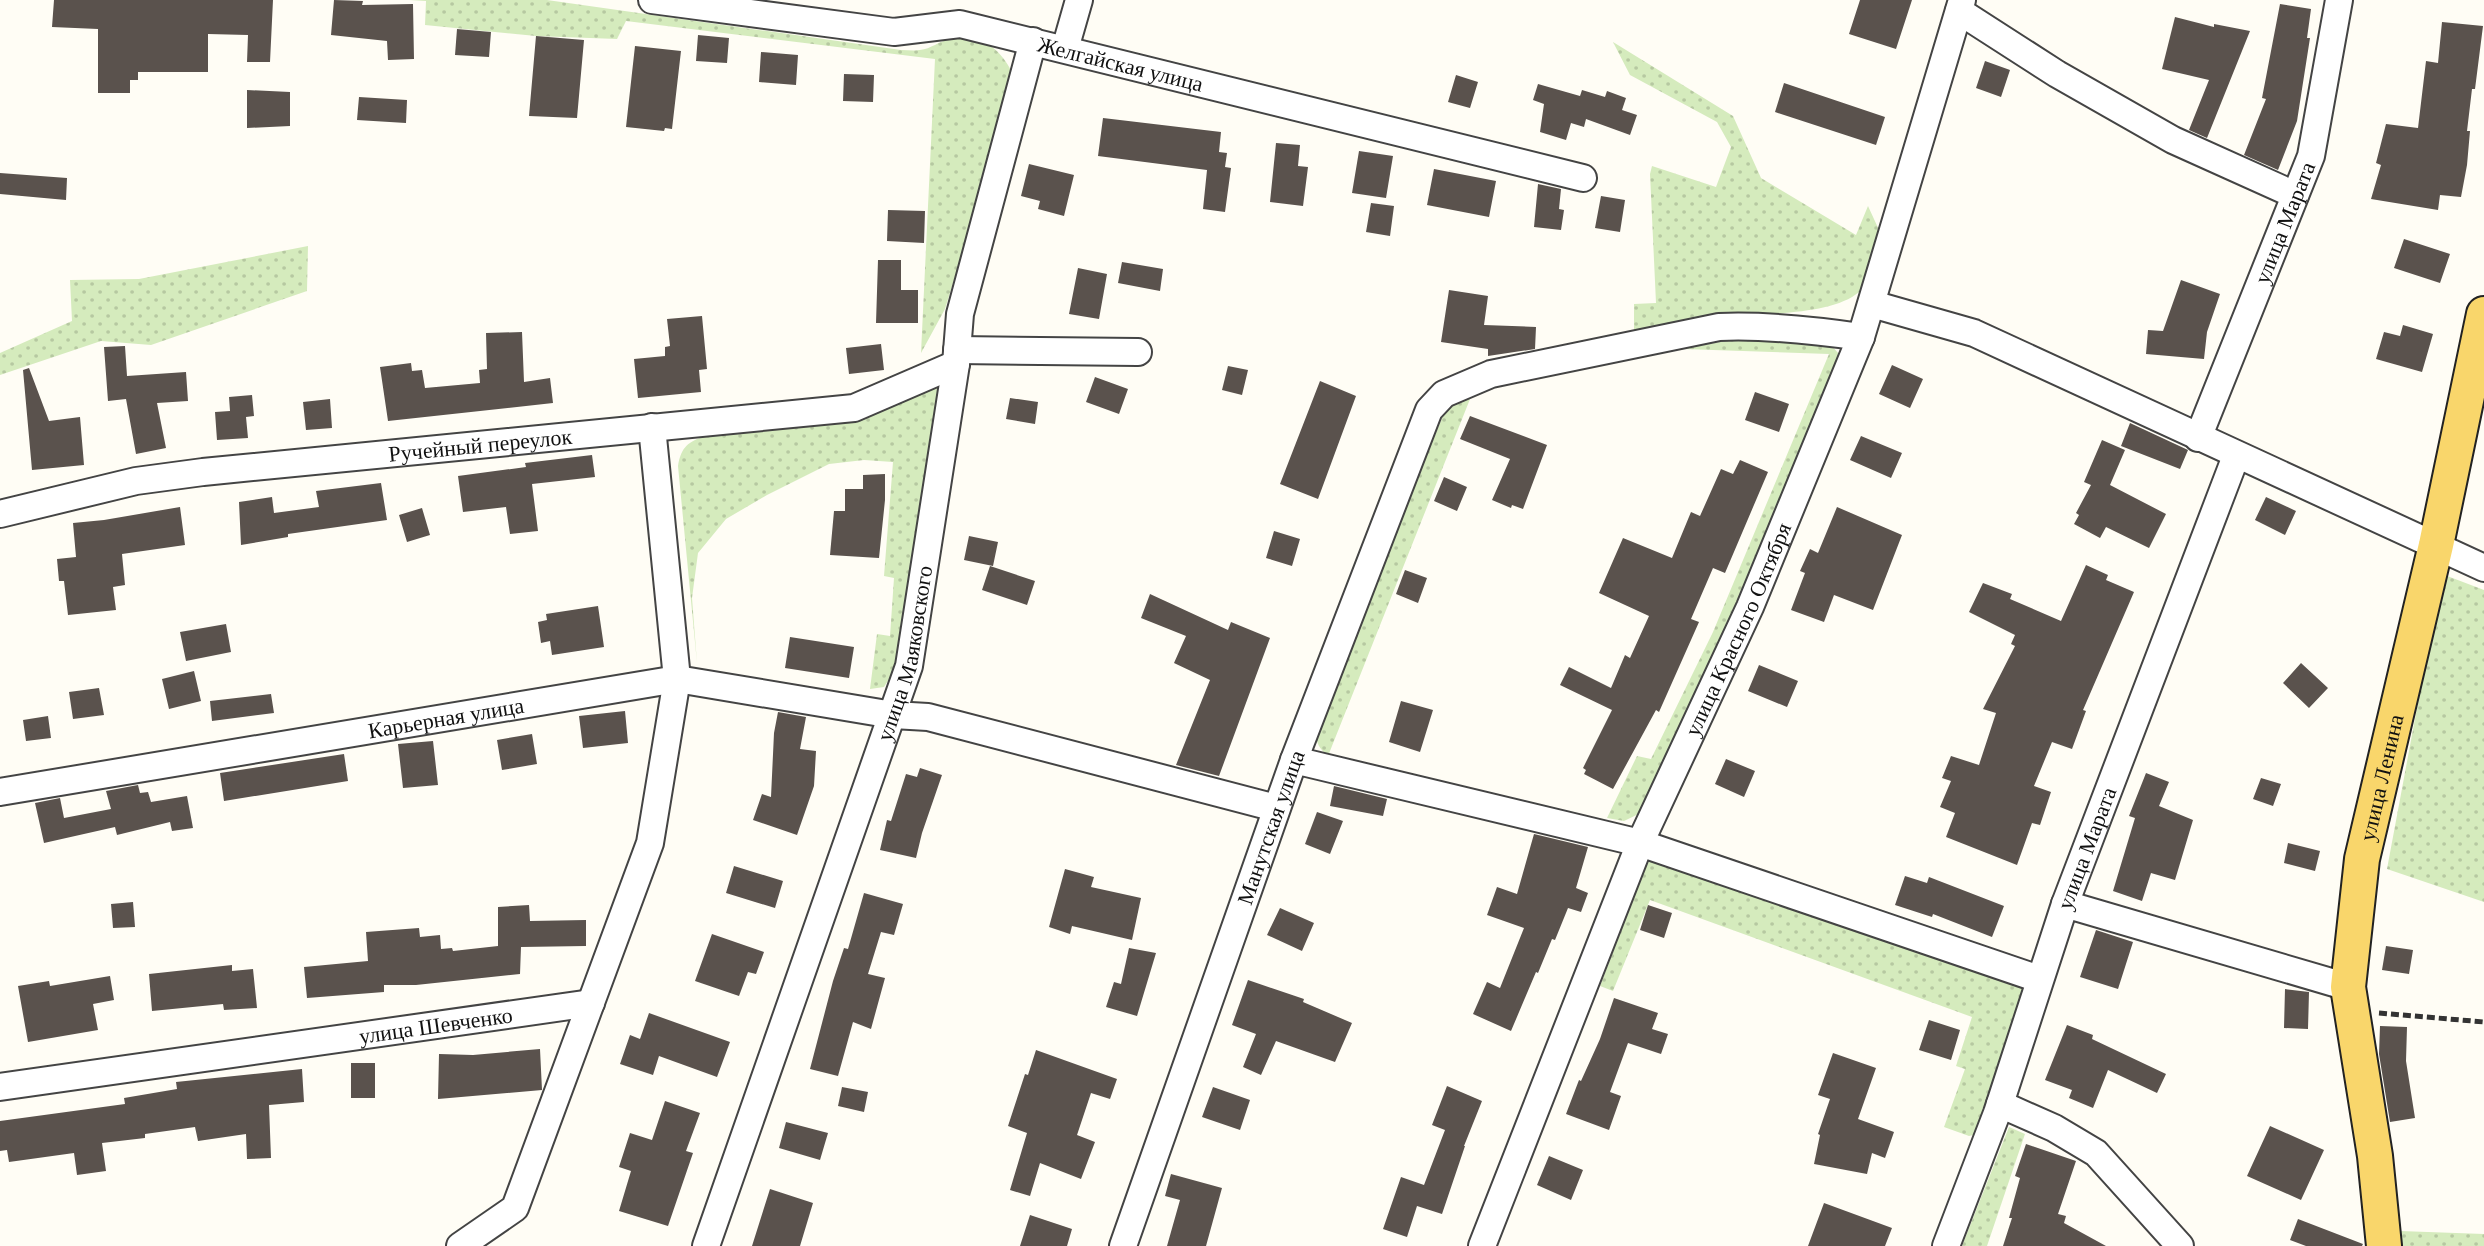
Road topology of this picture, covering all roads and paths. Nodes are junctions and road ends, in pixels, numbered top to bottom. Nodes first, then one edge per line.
1 (652, 0) edge
2 (1079, 0) edge
3 (2339, 0) edge
4 (1960, 3) edge
5 (1033, 41) junction
6 (1065, 49) junction
7 (1583, 178) dead end
8 (2295, 195) junction
9 (1872, 304) junction
10 (2484, 314) edge
11 (1861, 337) junction
12 (1138, 352) dead end
13 (957, 357) junction
14 (652, 427) junction
15 (2198, 438) junction
16 (2236, 456) junction
17 (0, 514) edge
18 (2436, 545) junction
19 (2484, 568) edge
20 (677, 679) junction
21 (893, 715) junction
22 (1294, 760) junction
23 (0, 792) edge
24 (1276, 808) junction
25 (1640, 843) junction
26 (2065, 904) junction
27 (2039, 979) junction
28 (2349, 998) junction
29 (591, 1003) junction
30 (2484, 1022) edge
31 (0, 1087) edge
32 (2000, 1104) junction
33 (460, 1246) edge
34 (706, 1246) edge
35 (1123, 1246) edge
36 (1482, 1246) edge
37 (1946, 1246) edge
38 (2180, 1246) edge
39 (2384, 1246) edge

1 - 5 street, Желгайская улица
2 - 6 street
3 - 8 street, улица Марата
4 - 8 street
4 - 9 street, улица Красного Октября
5 - 6 street, Желгайская улица
5 - 13 street, улица Маяковского
6 - 7 street, Желгайская улица
8 - 15 street, улица Марата
9 - 11 street, улица Красного Октября
9 - 15 street
10 - 18 main road, улица Ленина
11 - 22 street, Манутская улица
11 - 25 street, улица Красного Октября
12 - 13 street
13 - 14 street, Ручейный переулок
13 - 21 street, улица Маяковского
14 - 17 street, Ручейный переулок
14 - 20 street
15 - 16 street
16 - 18 street
16 - 26 street, улица Марата
18 - 19 street
18 - 28 main road, улица Ленина
20 - 21 street, Карьерная улица
20 - 23 street, Карьерная улица
20 - 29 street
21 - 24 street, Карьерная улица
21 - 34 street, улица Маяковского
22 - 24 street, Манутская улица
22 - 25 street
24 - 35 street, Манутская улица
25 - 27 street
25 - 36 street, улица Красного Октября
26 - 27 street, улица Марата
26 - 28 street
27 - 32 street, улица Марата
28 - 30 path
28 - 39 main road, улица Ленина
29 - 31 street, улица Шевченко
29 - 33 street
32 - 37 street, улица Марата
32 - 38 street

